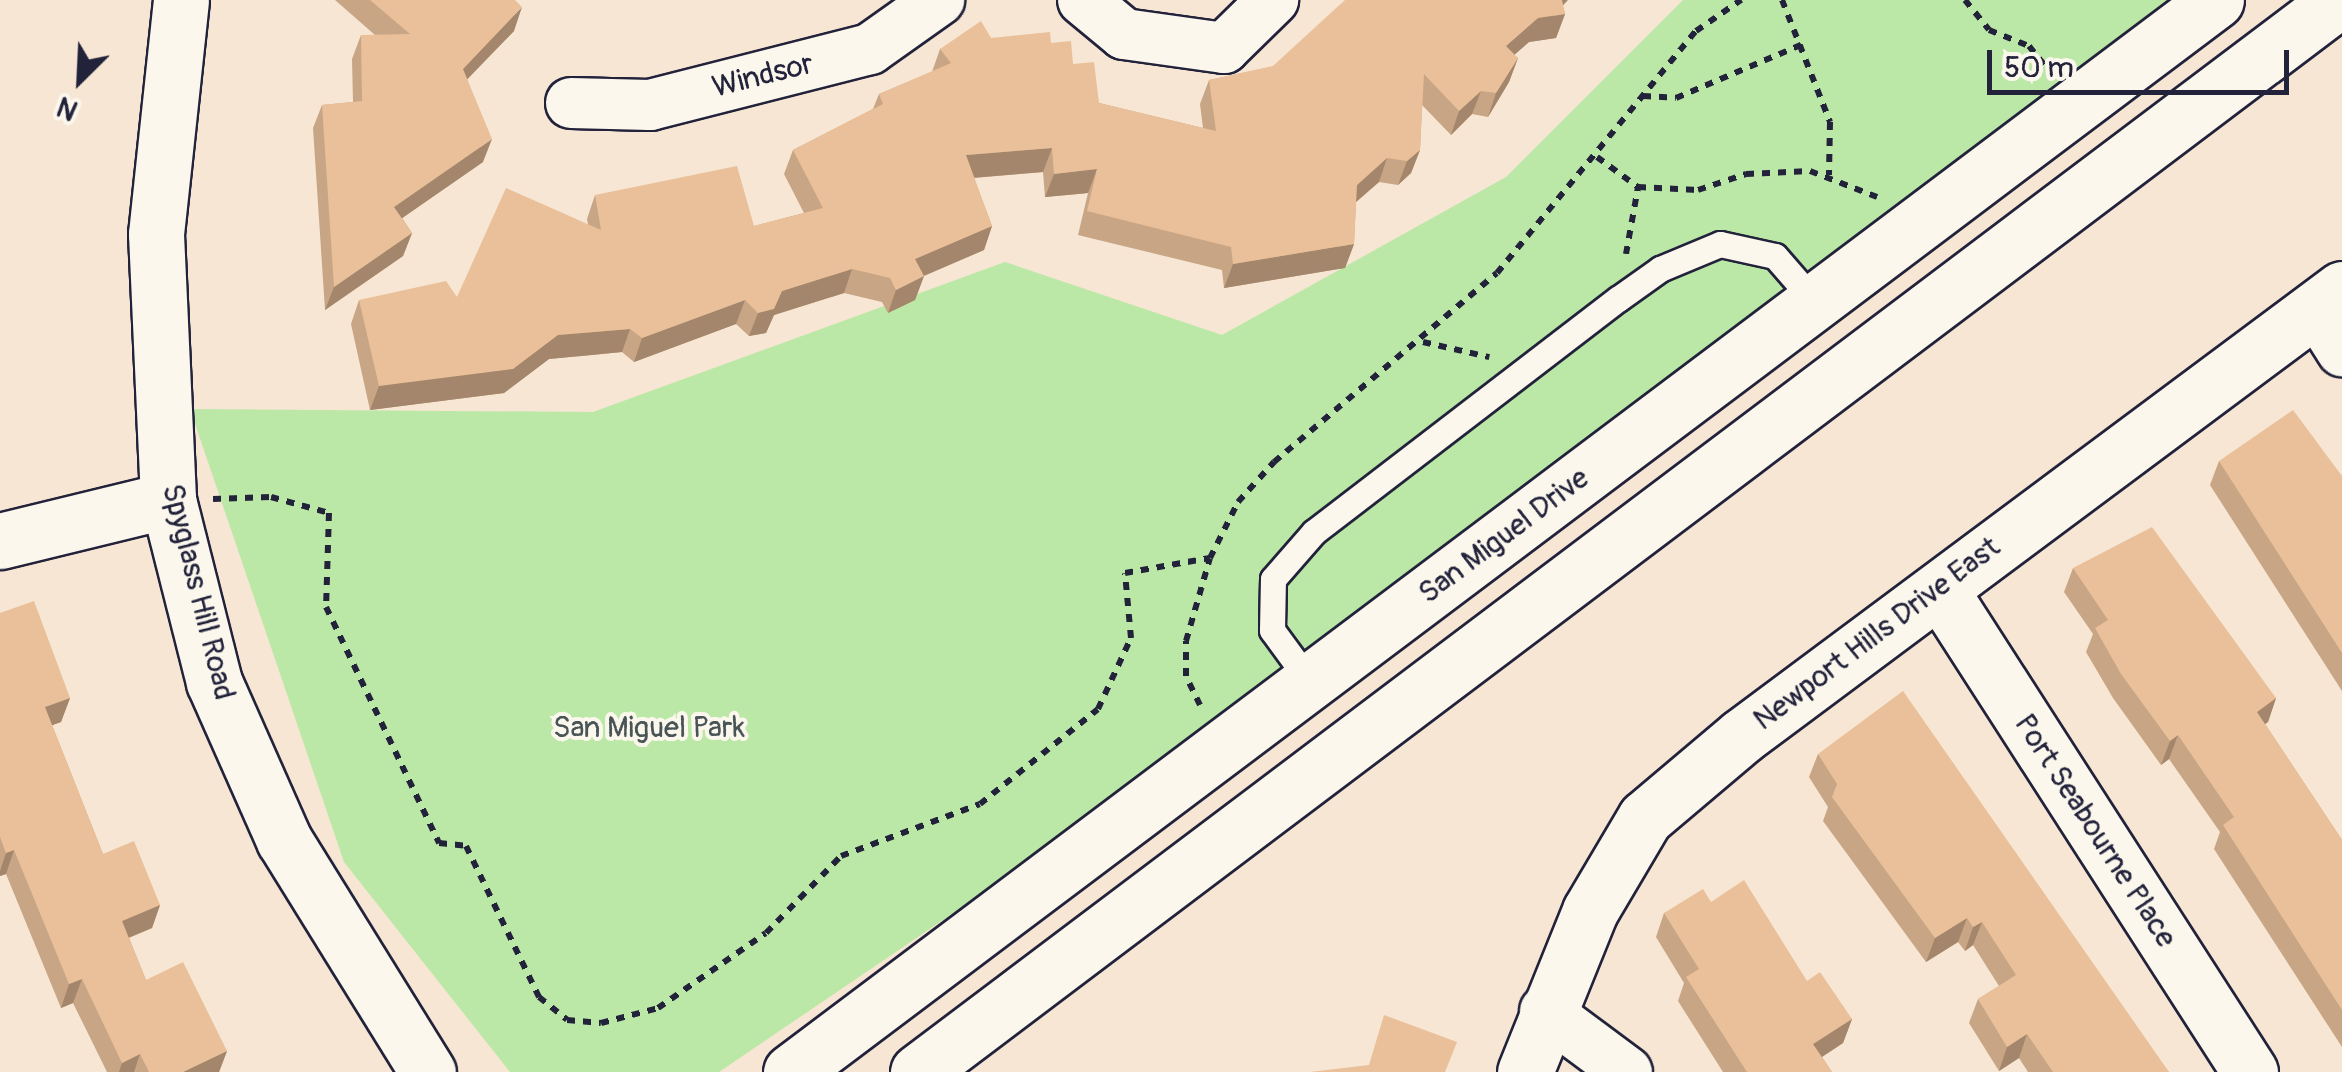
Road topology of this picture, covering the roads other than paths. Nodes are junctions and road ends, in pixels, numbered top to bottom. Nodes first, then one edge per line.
1 (182, 0) edge
2 (939, 0) edge
3 (1083, 0) edge
4 (1273, 0) edge
5 (2216, 0) edge
6 (2340, 0) edge
7 (571, 102) dead end
8 (1815, 302) junction
9 (2333, 317) edge
10 (168, 500) junction
11 (0, 541) edge
12 (1940, 590) junction
13 (1310, 682) junction
14 (1544, 1011) junction
15 (428, 1072) edge
16 (790, 1072) edge
17 (918, 1072) edge
18 (1525, 1072) edge
19 (1627, 1072) edge
20 (2250, 1072) edge

1 - 10 main road, Spyglass Hill Road
2 - 7 street, Windsor
3 - 4 street
5 - 8 main road, San Miguel Drive
6 - 17 main road
8 - 13 main road, San Miguel Drive
8 - 13 lane
9 - 12 main road, Newport Hills Drive East
10 - 11 main road
10 - 15 main road, Spyglass Hill Road
12 - 14 main road, Newport Hills Drive East
12 - 20 main road, Port Seabourne Place
13 - 16 main road, San Miguel Drive
14 - 18 main road, Newport Hills Drive East
14 - 19 street

